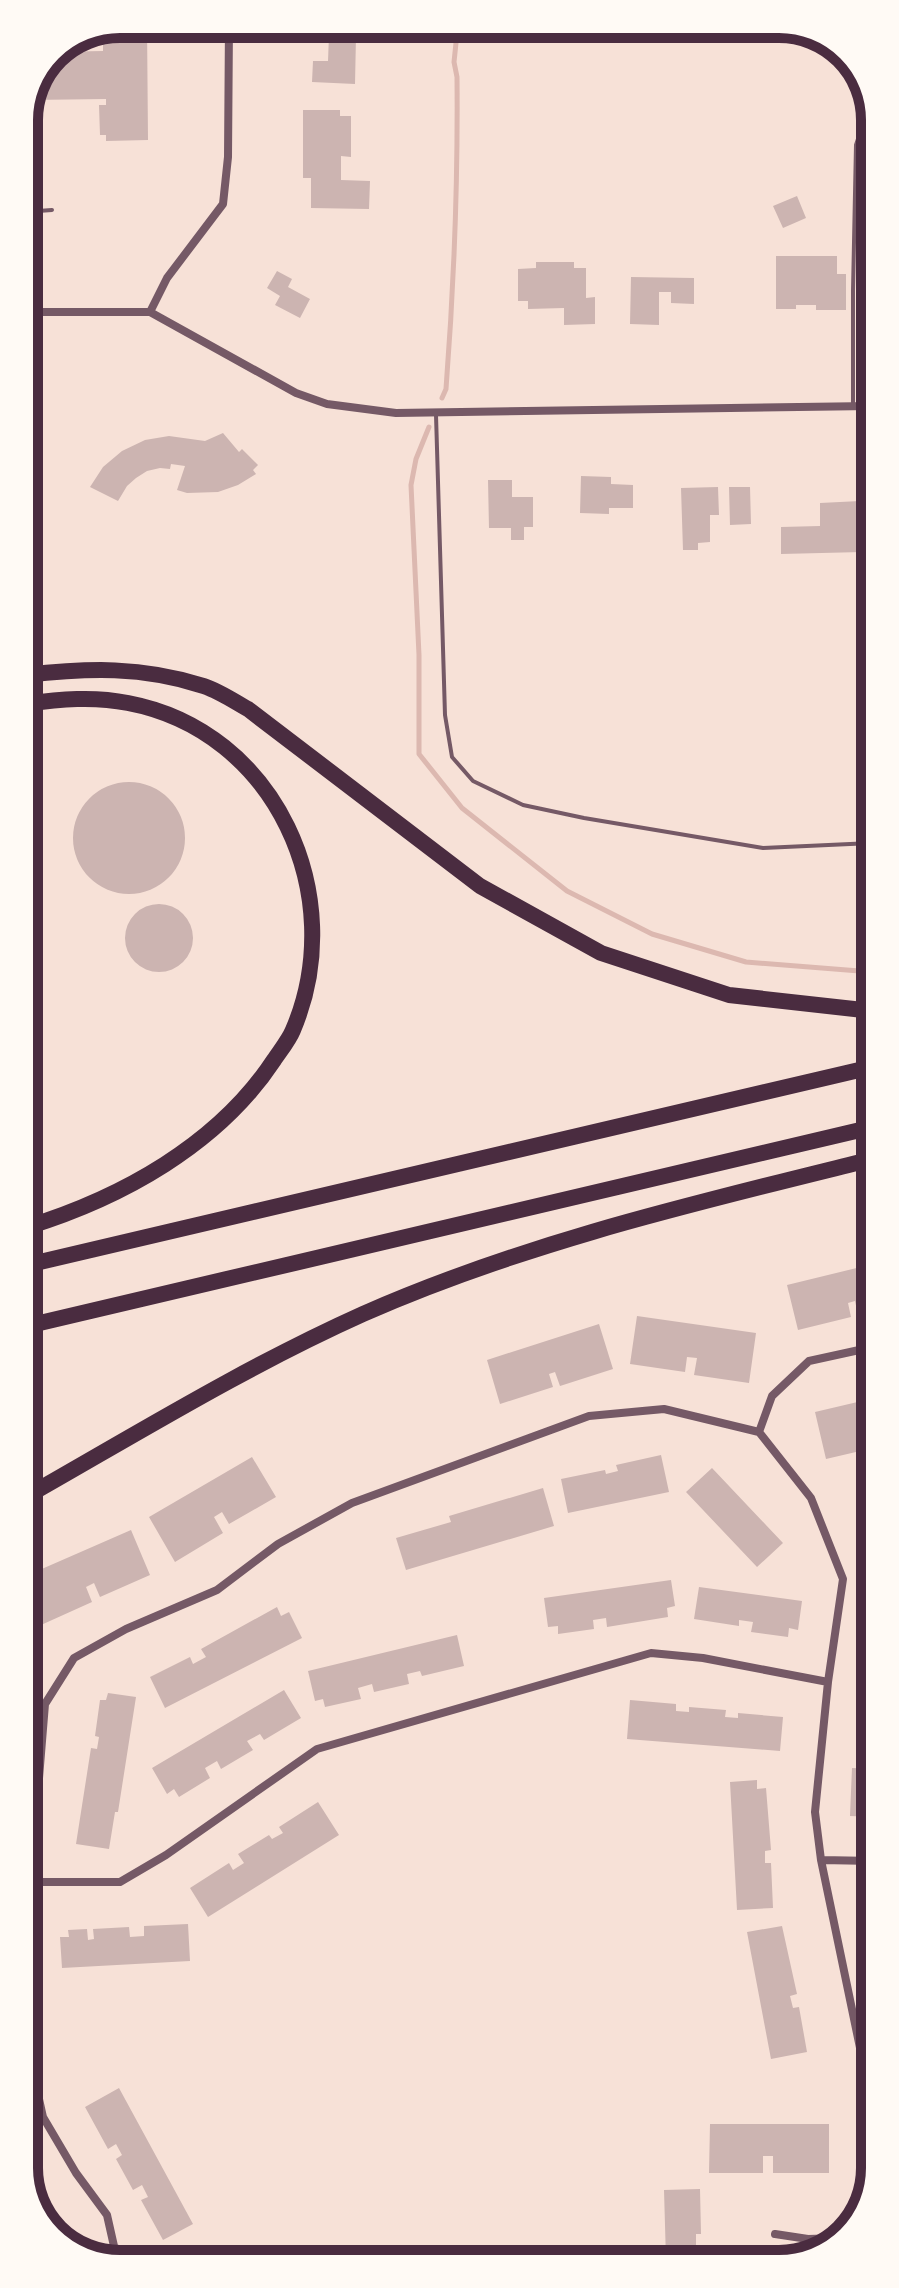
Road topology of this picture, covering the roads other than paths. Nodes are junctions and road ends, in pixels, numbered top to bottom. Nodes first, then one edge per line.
1 (229, 38) edge
2 (861, 132) edge
3 (52, 210) dead end
4 (38, 211) edge
5 (38, 312) edge
6 (150, 312) junction
7 (853, 407) junction
8 (861, 407) edge
9 (436, 412) junction
10 (38, 674) edge
11 (38, 703) edge
12 (861, 844) edge
13 (861, 1011) edge
14 (861, 1070) edge
15 (861, 1130) edge
16 (861, 1162) edge
17 (38, 1223) edge
18 (38, 1262) edge
19 (38, 1323) edge
20 (861, 1350) edge
21 (759, 1432) junction
22 (38, 1490) edge
23 (828, 1682) junction
24 (38, 1747) edge
25 (821, 1860) junction
26 (861, 1861) edge
27 (38, 1882) edge
28 (861, 2053) edge
29 (38, 2094) edge
30 (38, 2117) edge
31 (43, 2117) junction
32 (775, 2234) dead end
33 (820, 2239) edge
34 (115, 2250) edge

1 - 6 street
2 - 7 lane
3 - 4 lane
5 - 6 street
6 - 9 street
7 - 8 street
7 - 9 street
9 - 12 lane
10 - 13 highway
11 - 17 highway
14 - 18 highway
15 - 19 highway
16 - 22 highway
20 - 21 street
21 - 23 street
21 - 24 street
23 - 25 street
23 - 27 street
25 - 26 street
25 - 28 street
29 - 31 street
30 - 31 street
31 - 34 street
32 - 33 street

